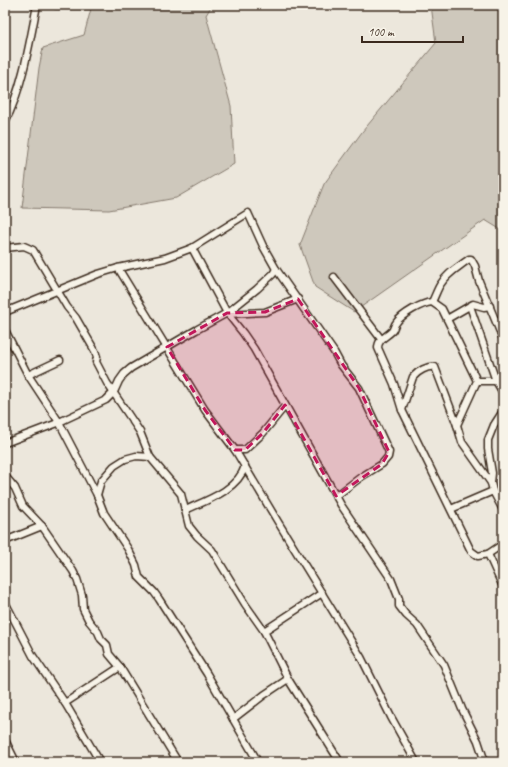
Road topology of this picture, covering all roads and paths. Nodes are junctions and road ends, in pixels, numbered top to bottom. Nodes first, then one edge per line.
1 (37, 5) edge
2 (55, 5) edge
3 (89, 5) edge
4 (5, 122) edge
5 (5, 248) edge
6 (192, 248) junction
7 (118, 268) junction
8 (276, 269) junction
9 (334, 277) dead end
10 (56, 290) junction
11 (298, 299) junction
12 (432, 302) junction
13 (470, 306) junction
14 (490, 306) junction
15 (5, 312) edge
16 (227, 313) junction
17 (503, 316) edge
18 (496, 318) junction
19 (447, 319) junction
20 (5, 330) edge
21 (381, 339) junction
22 (503, 339) edge
23 (167, 347) junction
24 (60, 360) dead end
25 (28, 374) junction
26 (477, 381) junction
27 (496, 381) junction
28 (114, 392) junction
29 (503, 393) edge
30 (285, 406) junction
31 (402, 410) junction
32 (503, 411) edge
33 (59, 422) junction
34 (457, 425) junction
35 (5, 443) edge
36 (235, 450) junction
37 (150, 457) junction
38 (245, 466) junction
39 (5, 476) edge
40 (491, 483) junction
41 (493, 491) junction
42 (97, 494) junction
43 (336, 496) junction
44 (451, 509) junction
45 (185, 510) junction
46 (503, 510) edge
47 (42, 526) junction
48 (5, 541) edge
49 (503, 544) edge
50 (488, 554) junction
51 (503, 587) edge
52 (322, 592) junction
53 (5, 602) edge
54 (264, 631) junction
55 (120, 667) junction
56 (288, 679) junction
57 (65, 703) junction
58 (233, 718) junction
59 (5, 740) edge
60 (16, 762) edge
61 (100, 762) edge
62 (178, 762) edge
63 (258, 762) edge
64 (340, 762) edge
65 (416, 762) edge
66 (485, 762) edge

1 - 4 street
2 - 3 street
5 - 10 street
6 - 7 street
6 - 8 street
6 - 16 street
7 - 10 street
7 - 23 street
8 - 11 street
8 - 16 street
9 - 21 street
10 - 15 street
10 - 28 street
11 - 16 street
11 - 43 street
12 - 14 street
12 - 19 street
12 - 21 street
13 - 14 street
13 - 19 street
13 - 27 street
14 - 18 street
16 - 23 street
16 - 30 street
17 - 18 street
18 - 22 street
19 - 26 street
20 - 25 street
21 - 31 street
23 - 28 street
23 - 36 street
24 - 25 street
25 - 33 street
26 - 27 street
26 - 34 street
27 - 29 street
28 - 33 street
28 - 37 street
30 - 36 street
30 - 43 street
31 - 34 street
31 - 44 street
32 - 40 street
33 - 35 street
33 - 42 street
34 - 40 street
36 - 38 street
37 - 42 street
37 - 45 street
38 - 45 street
38 - 52 street
39 - 47 street
40 - 41 street
41 - 44 street
41 - 46 street
42 - 58 street
43 - 66 street
44 - 50 street
45 - 54 street
47 - 48 street
47 - 55 street
49 - 50 street
50 - 51 street
52 - 54 street
52 - 65 street
53 - 57 street
54 - 56 street
55 - 57 street
55 - 62 street
56 - 58 street
56 - 64 street
57 - 61 street
58 - 63 street
59 - 60 street

